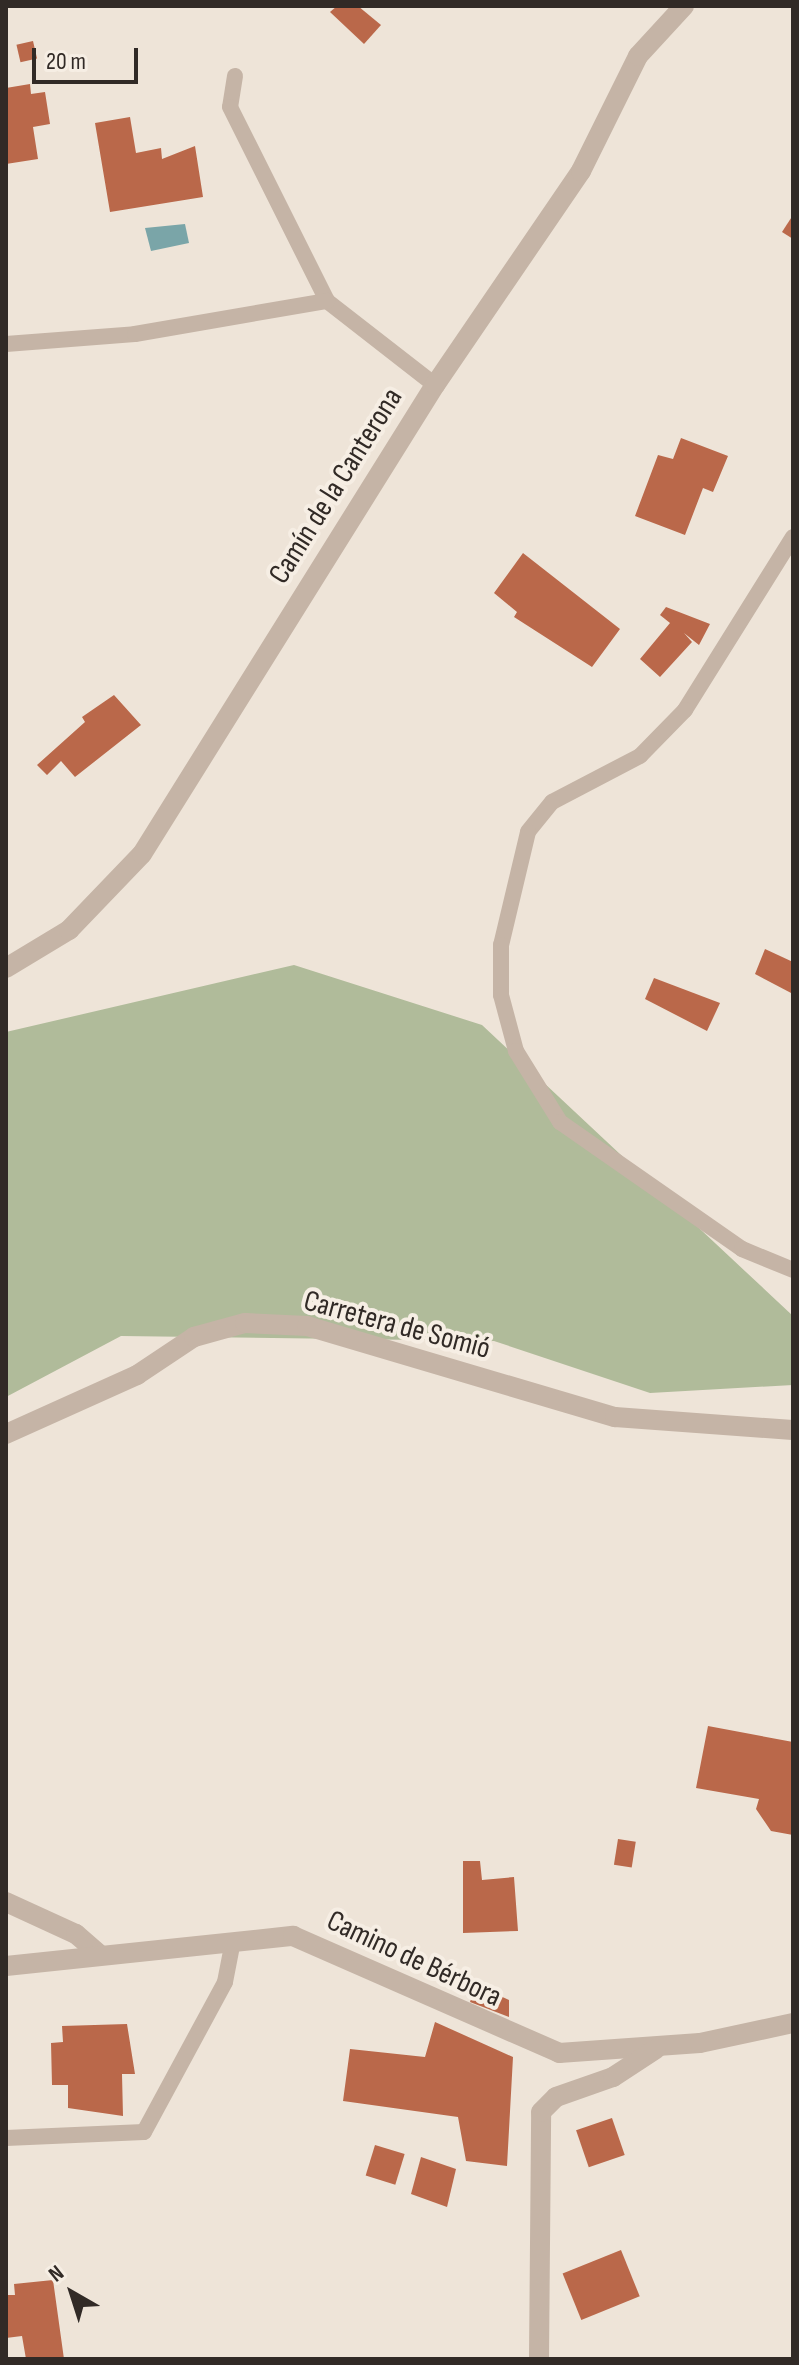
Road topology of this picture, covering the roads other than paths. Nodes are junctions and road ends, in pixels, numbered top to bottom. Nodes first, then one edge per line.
1 (684, 6) edge
2 (235, 76) dead end
3 (327, 301) junction
4 (6, 344) edge
5 (435, 385) junction
6 (793, 537) edge
7 (6, 968) edge
8 (793, 1270) edge
9 (793, 1430) edge
10 (6, 1434) edge
11 (6, 1902) edge
12 (232, 1945) junction
13 (100, 1955) junction
14 (6, 1966) edge
15 (788, 2023) edge
16 (660, 2047) junction
17 (6, 2138) edge
18 (539, 2359) edge

1 - 5 street, Camín de la Canterona
2 - 3 lane
3 - 4 lane
3 - 5 lane
5 - 7 street, Camín de la Canterona
6 - 8 lane
9 - 10 street, Carretera de Somió
11 - 13 street
12 - 13 street, Camino de Bérbora
12 - 16 street, Camino de Bérbora
12 - 17 lane
13 - 14 street, Camino de Bérbora
15 - 16 street, Camino de Bérbora
16 - 18 street

